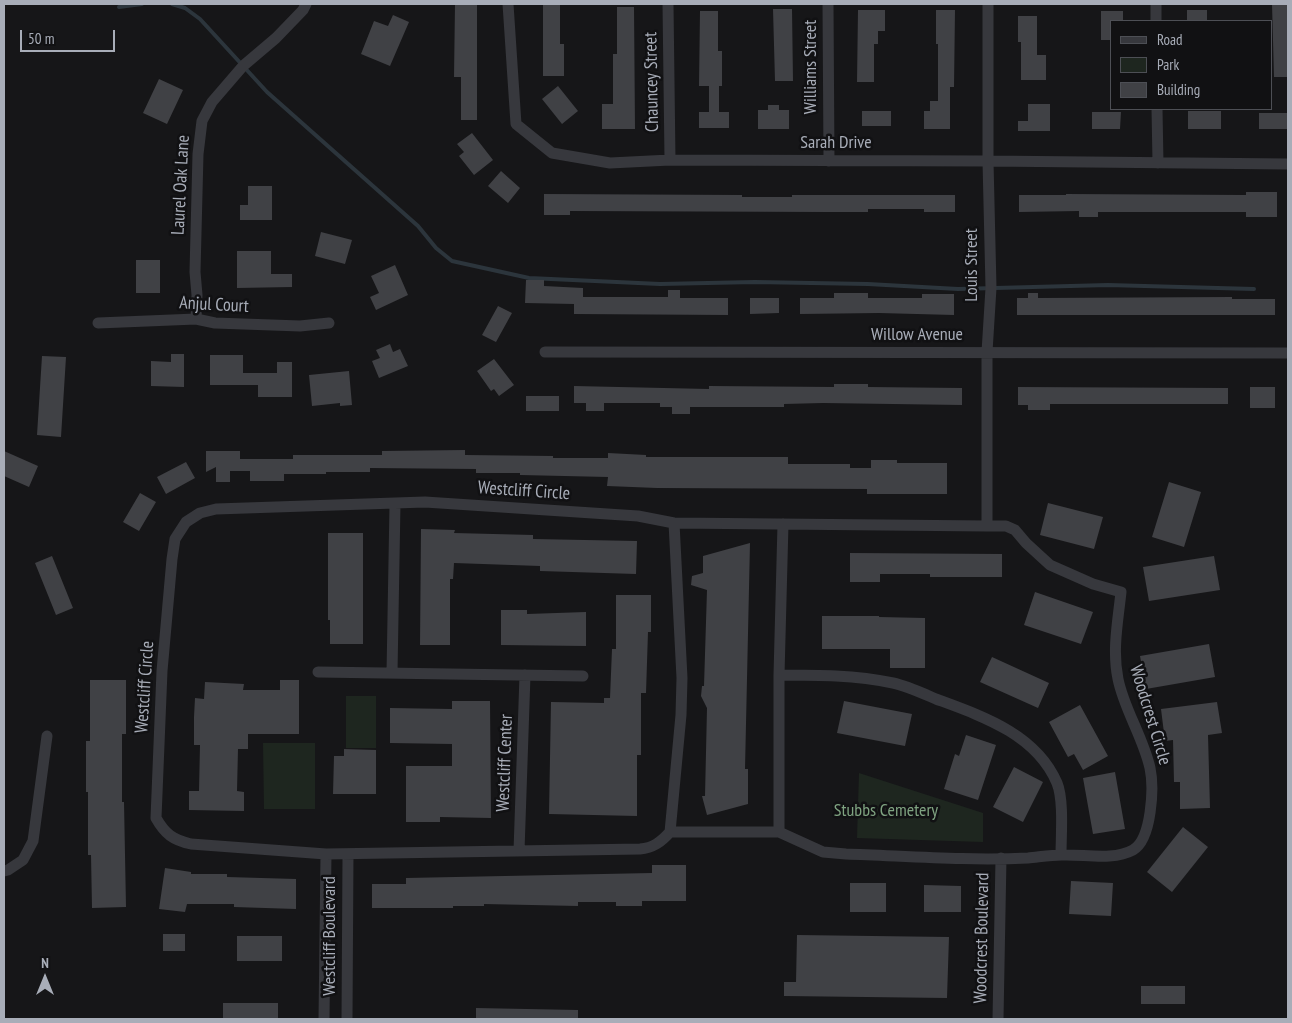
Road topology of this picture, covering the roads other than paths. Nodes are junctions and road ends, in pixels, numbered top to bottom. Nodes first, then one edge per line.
1 (306, 4) edge
2 (508, 4) edge
3 (668, 4) edge
4 (828, 4) edge
5 (988, 4) edge
6 (1156, 4) edge
7 (1156, 20) edge
8 (1157, 110) edge
9 (670, 160) junction
10 (829, 160) junction
11 (988, 160) junction
12 (1158, 164) junction
13 (1288, 164) edge
14 (196, 319) junction
15 (98, 323) dead end
16 (329, 323) dead end
17 (545, 352) dead end
18 (988, 352) junction
19 (1288, 353) edge
20 (395, 504) junction
21 (674, 523) junction
22 (783, 524) junction
23 (987, 526) junction
24 (318, 672) dead end
25 (392, 674) junction
26 (525, 675) junction
27 (779, 675) junction
28 (583, 676) dead end
29 (47, 736) dead end
30 (670, 832) junction
31 (779, 832) junction
32 (519, 851) junction
33 (326, 854) junction
34 (348, 854) junction
35 (1061, 855) junction
36 (1001, 858) junction
37 (4, 871) edge
38 (324, 1019) edge
39 (346, 1019) edge
40 (998, 1019) edge

1 - 14 street, Laurel Oak Lane
2 - 9 street, Sarah Drive
3 - 9 street, Chauncey Street
4 - 10 street, Williams Street
5 - 11 street, Louis Street
6 - 7 street
8 - 12 street
9 - 10 street, Sarah Drive
10 - 11 street, Sarah Drive
11 - 12 street, Sarah Drive
11 - 18 street, Louis Street
12 - 13 street, Sarah Drive
14 - 15 street, Anjul Court
14 - 16 street, Anjul Court
17 - 18 street, Willow Avenue
18 - 19 street, Willow Avenue
18 - 23 street, Louis Street
20 - 21 street, Westcliff Circle
20 - 25 street
20 - 33 street, Westcliff Circle
21 - 22 street, Westcliff Circle
21 - 30 street
22 - 23 street, Woodcrest Circle
22 - 27 street
23 - 35 street, Woodcrest Circle
24 - 25 street
25 - 26 street
26 - 28 street
26 - 32 street, Westcliff Center
27 - 31 street
27 - 35 street
29 - 37 street
30 - 31 street
30 - 32 street, Westcliff Circle
31 - 36 street, Woodcrest Circle
32 - 34 street, Westcliff Circle
33 - 34 street, Westcliff Circle
33 - 38 street, Westcliff Boulevard
34 - 39 street, Westcliff Boulevard
35 - 36 street, Woodcrest Circle
36 - 40 street, Woodcrest Boulevard

